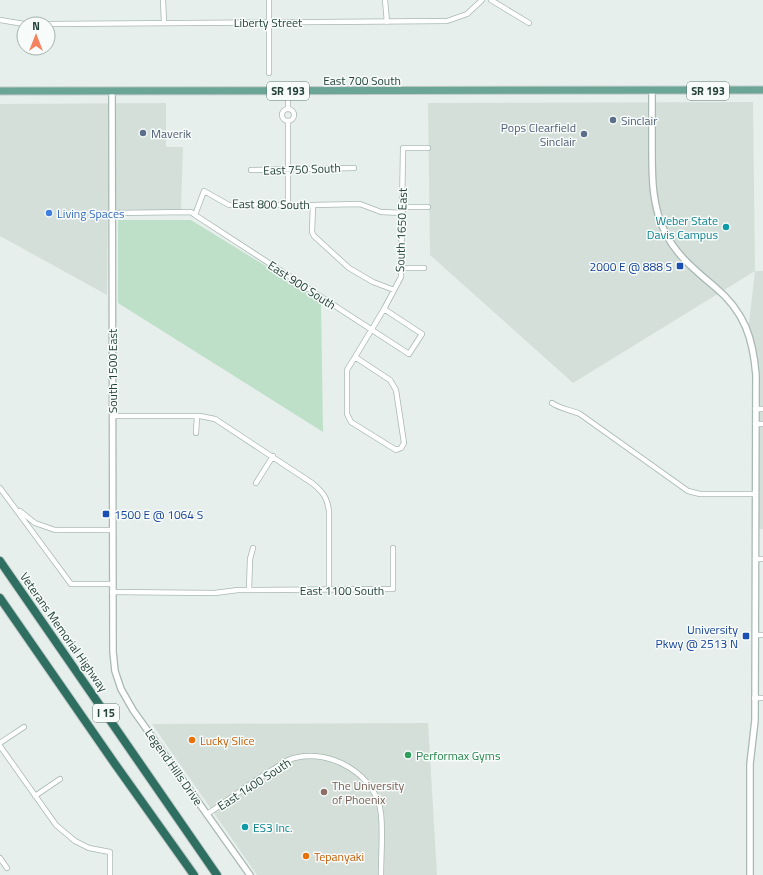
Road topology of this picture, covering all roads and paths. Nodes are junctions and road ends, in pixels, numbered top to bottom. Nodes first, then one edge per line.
1 (163, 0) edge
2 (269, 0) edge
3 (385, 0) edge
4 (482, 0) edge
5 (491, 0) edge
6 (0, 20) edge
7 (269, 22) junction
8 (387, 22) junction
9 (16, 23) edge
10 (164, 23) junction
11 (529, 23) dead end
12 (56, 24) edge
13 (269, 73) dead end
14 (763, 90) edge
15 (0, 91) edge
16 (112, 91) junction
17 (288, 91) junction
18 (652, 91) junction
19 (288, 110) junction
20 (288, 121) junction
21 (428, 148) dead end
22 (354, 168) dead end
23 (288, 169) junction
24 (251, 170) dead end
25 (288, 205) junction
26 (313, 205) junction
27 (428, 207) dead end
28 (402, 210) junction
29 (112, 212) junction
30 (195, 215) junction
31 (401, 268) junction
32 (424, 268) dead end
33 (394, 290) junction
34 (384, 308) junction
35 (371, 330) junction
36 (355, 357) junction
37 (552, 403) dead end
38 (755, 409) junction
39 (763, 409) edge
40 (112, 416) junction
41 (197, 416) junction
42 (755, 424) junction
43 (763, 424) edge
44 (196, 433) dead end
45 (273, 456) junction
46 (256, 483) dead end
47 (0, 488) edge
48 (755, 494) junction
49 (15, 508) junction
50 (112, 530) junction
51 (253, 548) dead end
52 (392, 548) dead end
53 (755, 559) junction
54 (763, 559) edge
55 (0, 560) edge
56 (113, 584) junction
57 (249, 590) junction
58 (329, 590) junction
59 (112, 592) junction
60 (0, 598) edge
61 (755, 635) junction
62 (763, 635) edge
63 (113, 652) joint
64 (754, 698) junction
65 (763, 698) edge
66 (24, 727) dead end
67 (0, 745) edge
68 (60, 779) dead end
69 (36, 796) junction
70 (207, 814) junction
71 (0, 858) edge
72 (211, 866) junction
73 (7, 868) dead end
74 (110, 875) edge
75 (194, 875) edge
76 (217, 875) edge
77 (222, 875) edge
78 (250, 875) edge
79 (381, 875) edge
80 (750, 875) edge

1 - 10 street
2 - 7 street
3 - 8 street
4 - 8 street, Liberty Street
5 - 11 street
6 - 9 street
7 - 8 street, Liberty Street
7 - 10 street, Liberty Street
7 - 13 street
10 - 12 street, Liberty Street
14 - 18 main road, SR 193
15 - 16 main road, East 700 South / SR 193
16 - 17 main road, East 700 South / SR 193
16 - 29 street, South 1500 East
17 - 18 main road, East 700 South / SR 193
17 - 19 street
18 - 38 street
19 - 20 street
19 - 20 street
20 - 23 street
21 - 28 street, South 1650 East
22 - 23 street, East 750 South
23 - 24 street, East 750 South
23 - 25 street
25 - 26 street, East 800 South
25 - 30 street, East 800 South
26 - 28 street, East 800 South
26 - 33 street
27 - 28 street, East 800 South
28 - 31 street, South 1650 East
29 - 30 street
29 - 40 street, South 1500 East
30 - 35 street, East 900 South
31 - 32 street
31 - 33 street, South 1650 East
33 - 34 street, South 1650 East
34 - 35 street, South 1650 East
34 - 35 street, East 900 South
35 - 36 street, South 1650 East
36 - 36 street, South 1650 East
37 - 48 street
38 - 39 street
38 - 42 street
40 - 41 street
40 - 50 street, South 1500 East
41 - 44 street
41 - 45 street
42 - 43 street
42 - 48 street
45 - 46 street
45 - 58 street
47 - 49 street
48 - 53 street
49 - 50 street
49 - 56 street
50 - 56 street, South 1500 East
51 - 57 street
52 - 58 street, East 1100 South
53 - 54 street
53 - 61 street
55 - 72 highway, Veterans Memorial Highway / I 15
56 - 59 street, South 1500 East
57 - 58 street, East 1100 South
57 - 59 street, East 1100 South
59 - 63 street, South 1500 East
60 - 75 highway, I 15
61 - 62 street
61 - 64 street
63 - 70 street, Legend Hills Drive
64 - 65 street
64 - 80 street
66 - 67 street
67 - 69 street
68 - 69 street
69 - 74 street
70 - 78 street, Legend Hills Drive
70 - 79 street, East 1400 South
71 - 73 street
72 - 76 highway, Veterans Memorial Highway / I 15
72 - 77 highway

